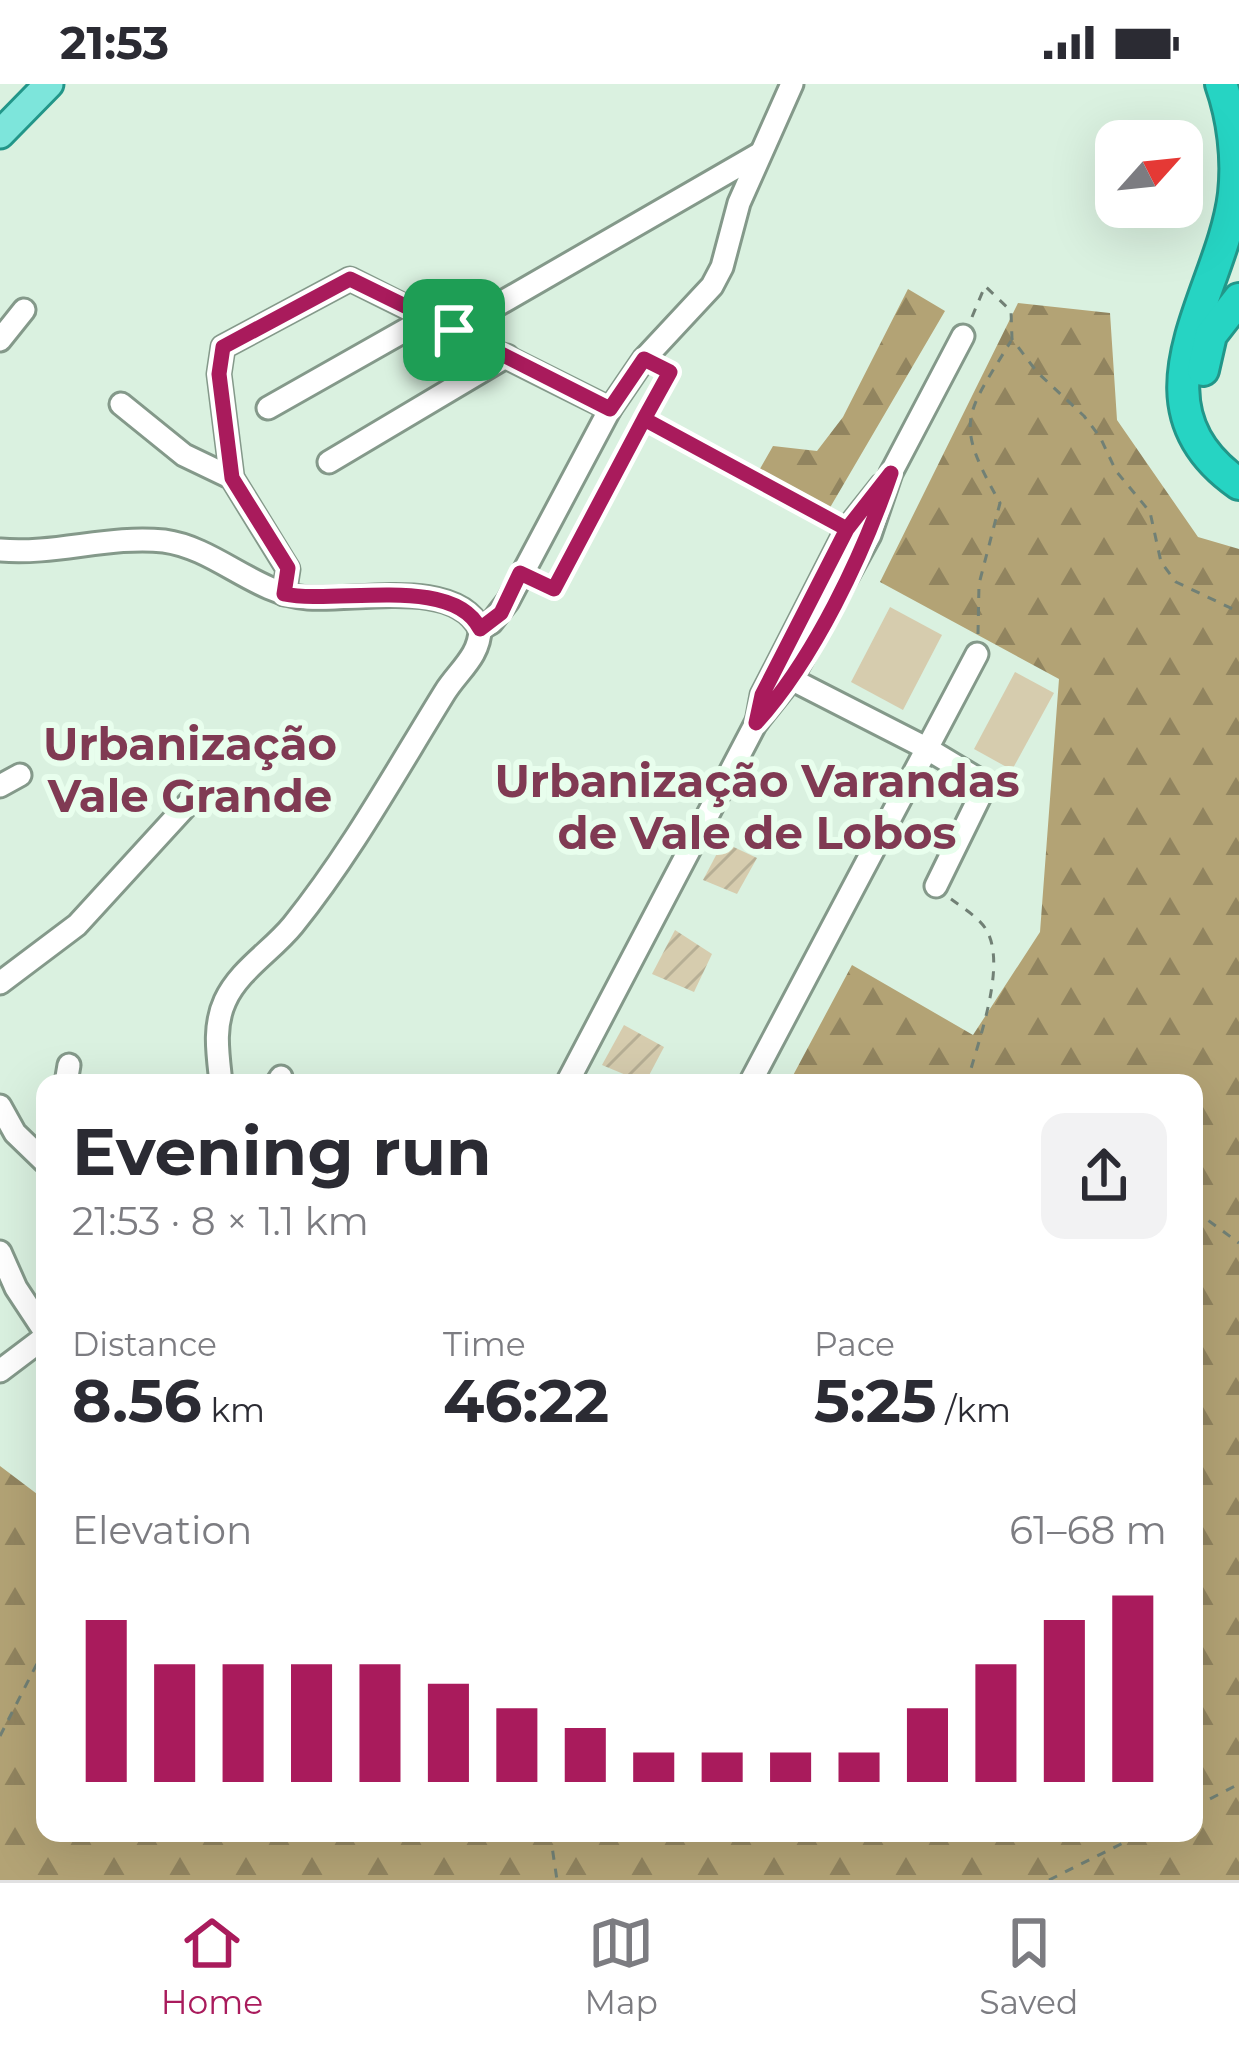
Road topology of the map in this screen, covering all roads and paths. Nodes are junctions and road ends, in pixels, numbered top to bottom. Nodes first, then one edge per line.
1 (49, 84) edge
2 (792, 84) edge
3 (1220, 84) edge
4 (0, 134) edge
5 (759, 154) junction
6 (1239, 299) edge
7 (24, 310) dead end
8 (427, 318) junction
9 (454, 330) junction
10 (963, 336) joint
11 (1012, 339) junction
12 (0, 340) edge
13 (507, 356) junction
14 (644, 359) junction
15 (122, 404) dead end
16 (268, 408) dead end
17 (610, 409) junction
18 (644, 419) junction
19 (1239, 461) edge
20 (329, 462) dead end
21 (891, 473) junction
22 (232, 478) junction
23 (1239, 484) edge
24 (847, 529) junction
25 (0, 550) edge
26 (520, 573) junction
27 (284, 594) junction
28 (1239, 612) edge
29 (480, 629) junction
30 (977, 654) joint
31 (791, 679) junction
32 (756, 723) junction
33 (926, 748) junction
34 (197, 794) dead end
35 (936, 886) joint
36 (0, 983) edge
37 (220, 1074) edge
38 (572, 1074) edge
39 (755, 1074) edge
40 (969, 1074) edge
41 (0, 1106) edge
42 (36, 1146) edge
43 (1203, 1217) edge
44 (1239, 1243) edge
45 (0, 1252) edge
46 (36, 1320) edge
47 (36, 1341) edge
48 (0, 1371) edge
49 (36, 1666) edge
50 (0, 1736) edge
51 (1239, 1784) edge
52 (1203, 1802) edge
53 (551, 1842) edge
54 (1125, 1842) edge
55 (556, 1880) edge
56 (1049, 1880) edge

1 - 4 main road
2 - 5 street
3 - 23 highway
5 - 9 street
5 - 14 street
6 - 19 highway
7 - 12 street
8 - 9 street
8 - 16 street
8 - 22 street
9 - 13 street
10 - 11 path
10 - 21 street
11 - 28 path
11 - 30 path
13 - 17 street
13 - 20 street
14 - 17 street
14 - 18 path
15 - 22 street
17 - 26 street
18 - 24 path
18 - 26 path
21 - 24 street
21 - 31 street
22 - 27 street
24 - 32 street
25 - 27 street
26 - 29 street
27 - 29 street
29 - 37 street
30 - 33 street
31 - 32 street
31 - 33 street
32 - 38 street
33 - 35 street
33 - 39 street
34 - 36 street
35 - 40 path
41 - 42 street
43 - 44 path
45 - 46 street
47 - 48 street
49 - 50 path
51 - 52 path
53 - 55 path
54 - 56 path

